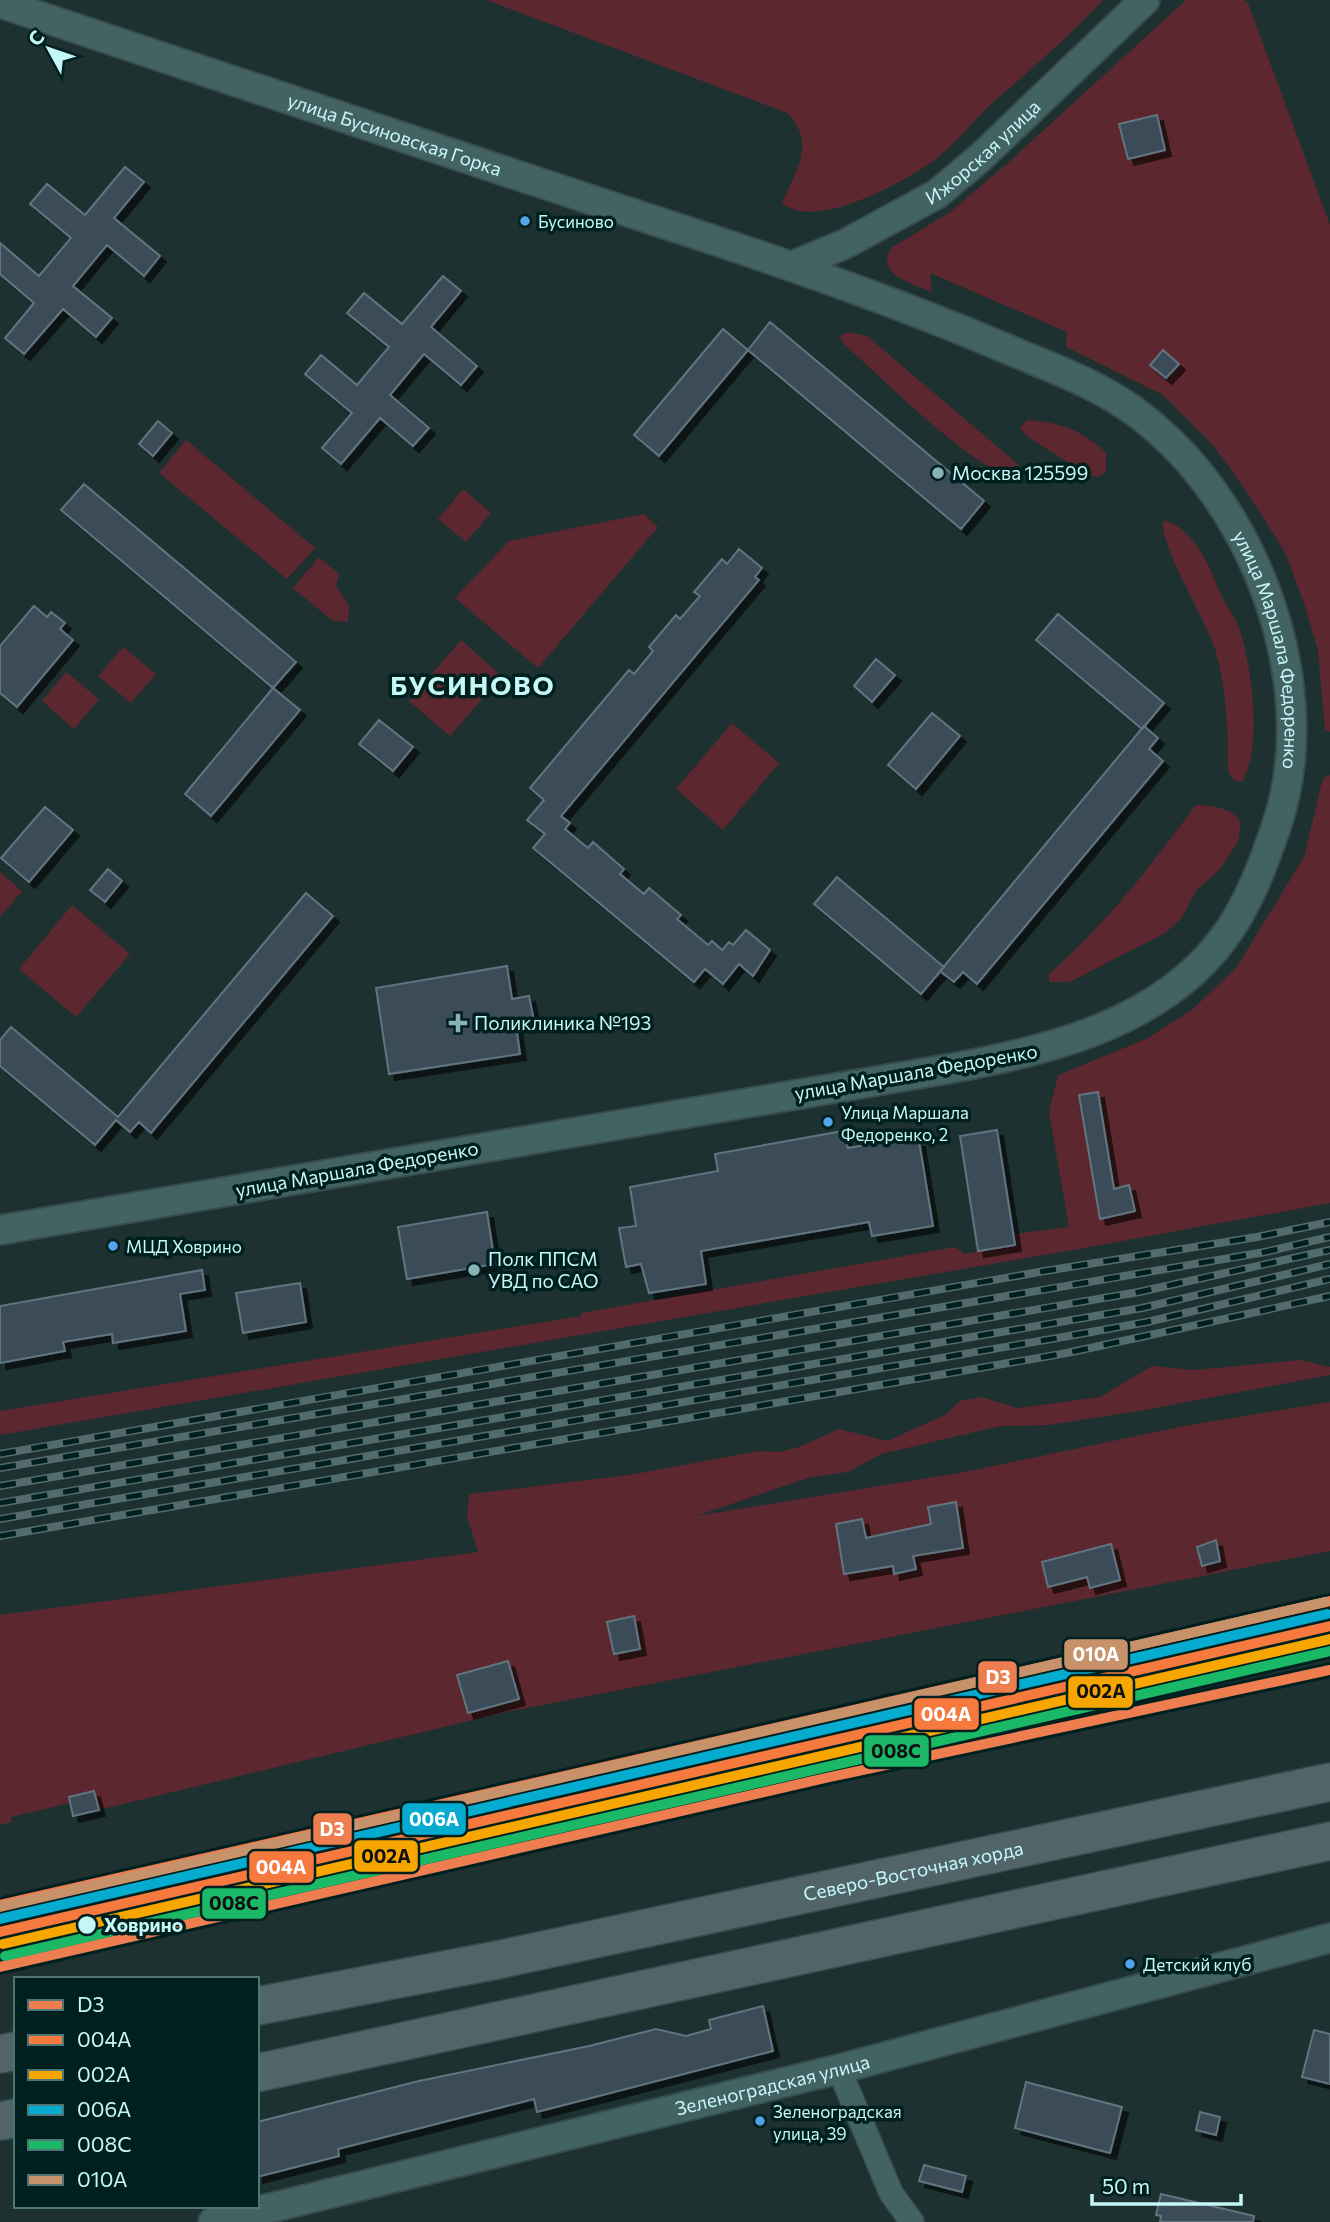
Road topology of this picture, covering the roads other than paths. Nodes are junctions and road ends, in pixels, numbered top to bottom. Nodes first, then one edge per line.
1 (1145, 0) edge
2 (0, 3) edge
3 (792, 266) junction
4 (0, 1230) edge
5 (1330, 1782) edge
6 (1330, 1841) edge
7 (1330, 1938) edge
8 (259, 2006) edge
9 (839, 2069) junction
10 (259, 2073) edge
11 (213, 2222) edge
12 (912, 2222) edge

1 - 3 street, Ижорская улица
2 - 3 street, улица Бусиновская Горка
3 - 4 street, улица Маршала Федоренко
5 - 8 main road, Северо-Восточная хорда
6 - 10 main road
7 - 9 street, Зеленоградская улица
9 - 11 street, Зеленоградская улица
9 - 12 street

